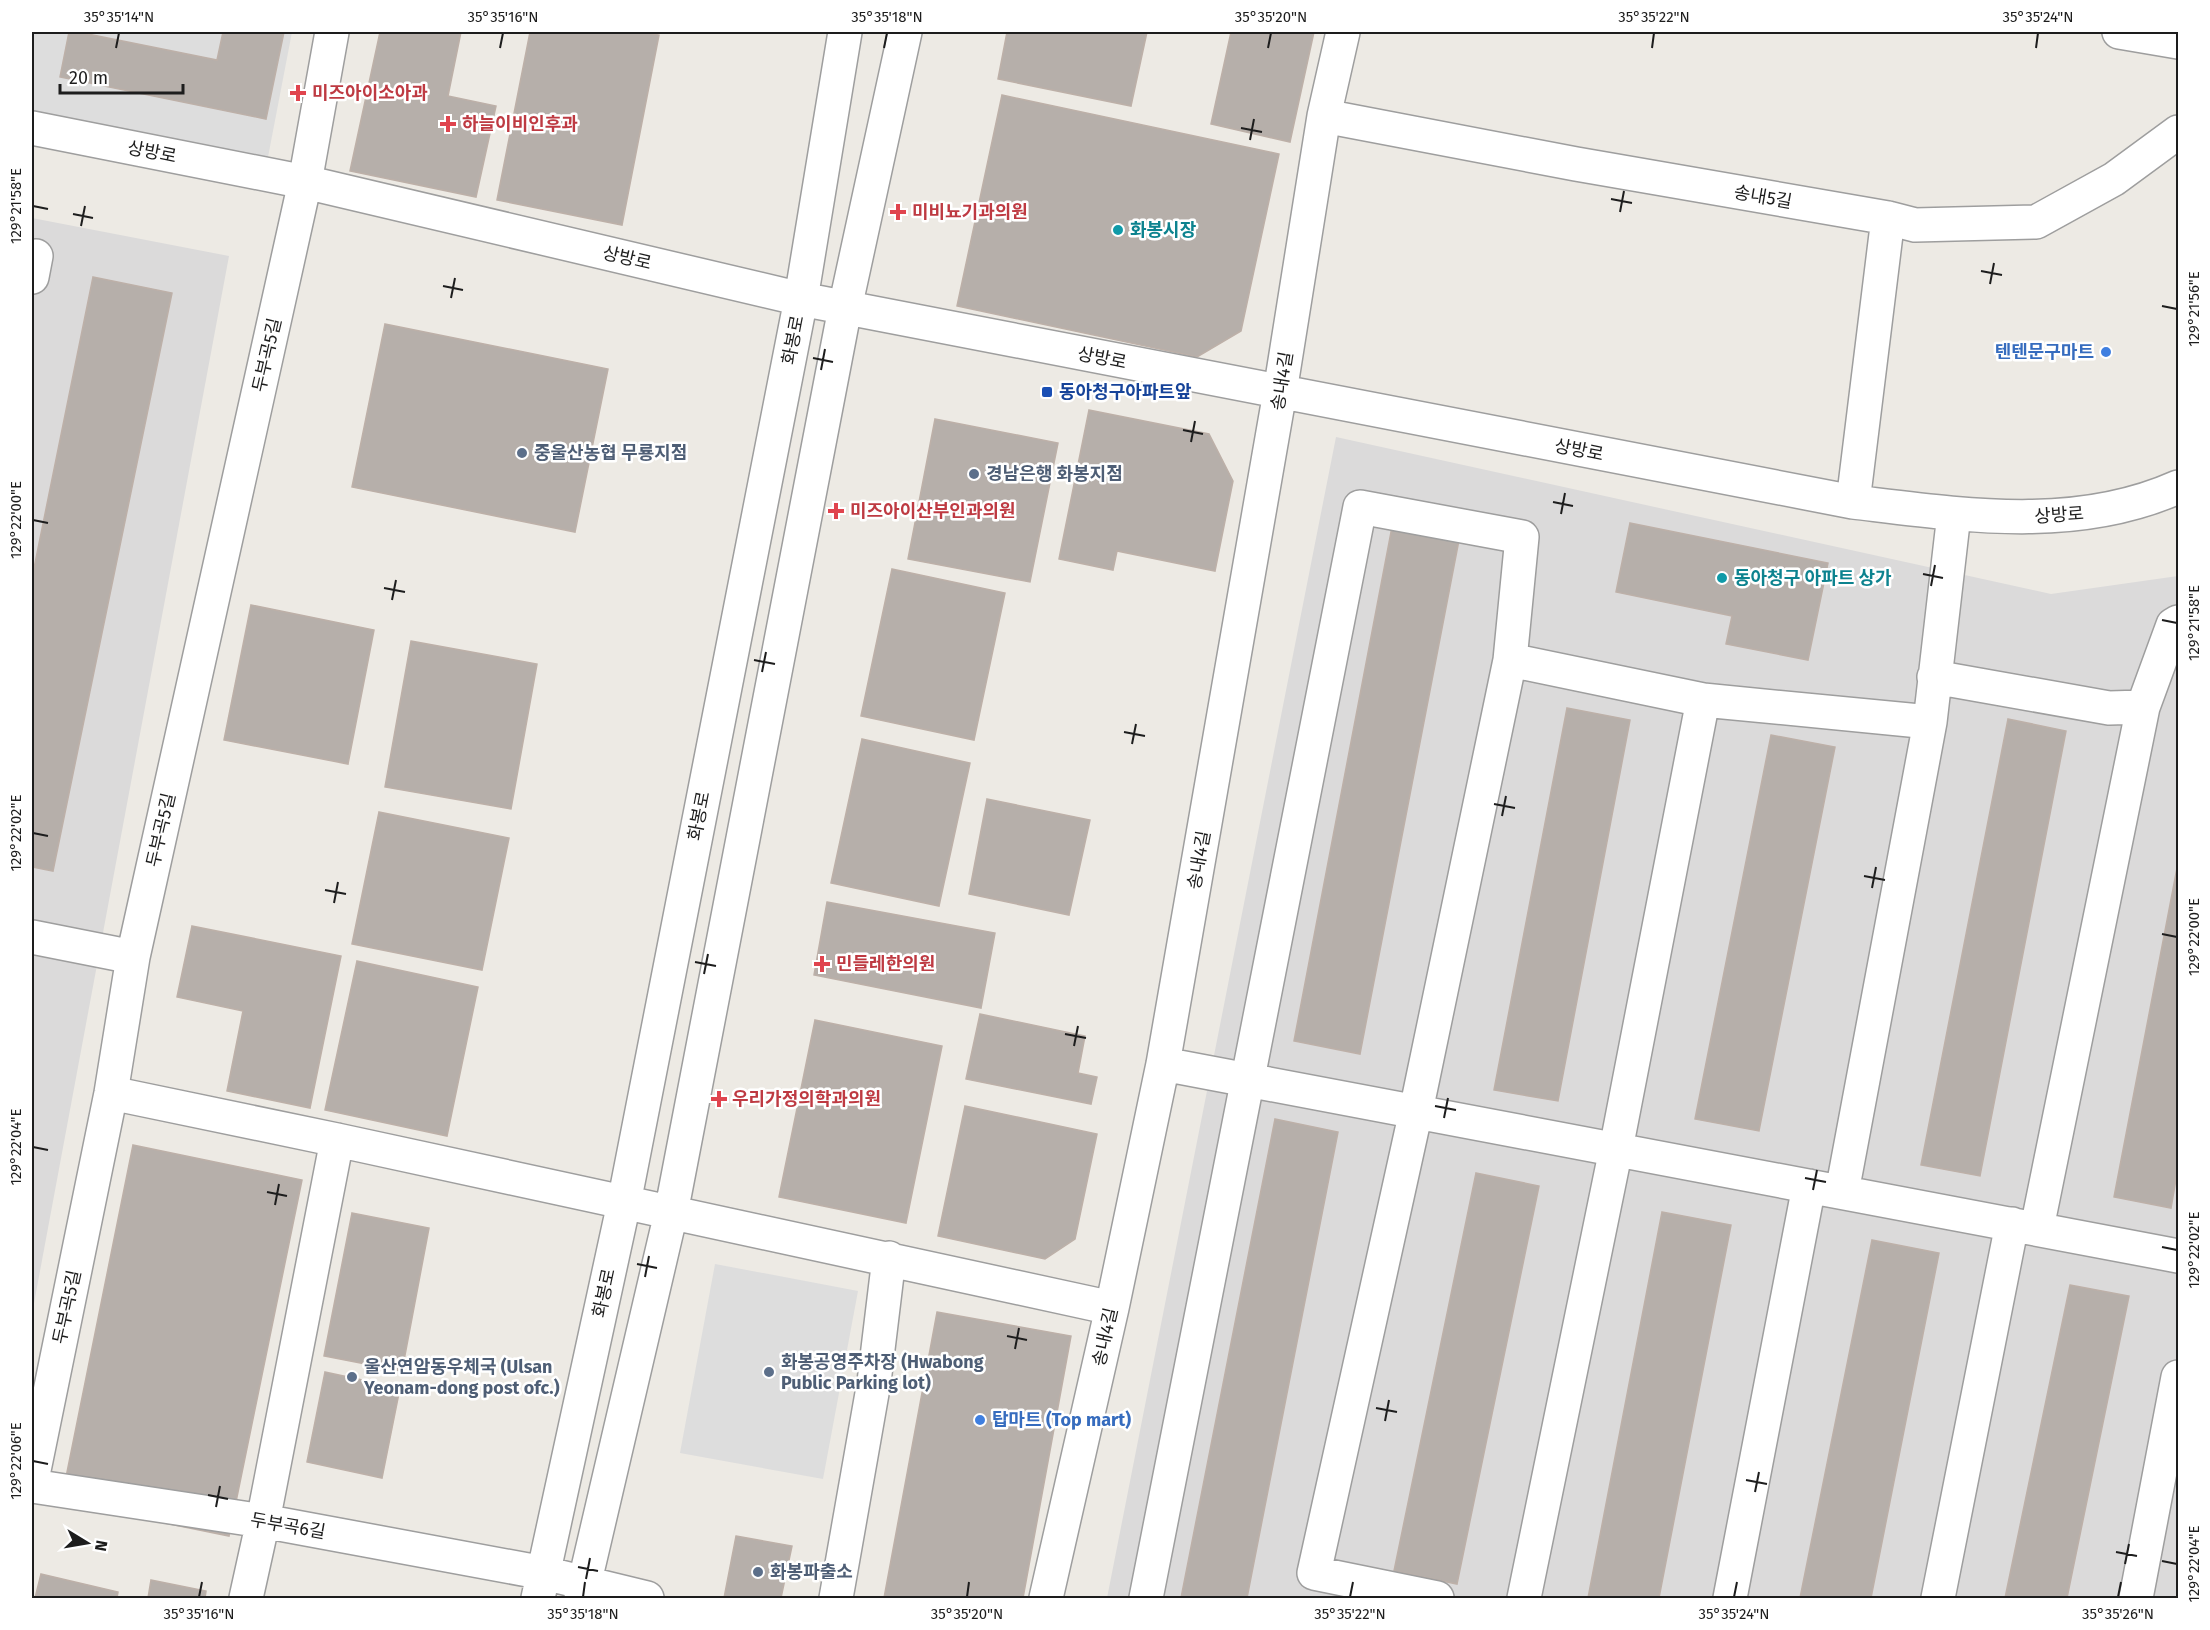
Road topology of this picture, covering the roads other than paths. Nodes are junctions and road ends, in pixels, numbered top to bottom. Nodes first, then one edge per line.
1 (332, 32) edge
2 (845, 32) edge
3 (905, 32) edge
4 (1343, 32) edge
5 (2119, 32) edge
6 (2178, 42) edge
7 (1324, 116) junction
8 (32, 128) edge
9 (2178, 132) edge
10 (305, 182) junction
11 (1888, 218) junction
12 (801, 299) junction
13 (845, 308) junction
14 (1280, 392) junction
15 (2178, 487) edge
16 (1853, 502) junction
17 (1954, 514) junction
18 (2178, 622) edge
19 (1510, 660) junction
20 (1934, 677) junction
21 (1703, 700) junction
22 (2143, 707) junction
23 (1930, 722) junction
24 (32, 937) edge
25 (133, 957) junction
26 (1163, 1064) junction
27 (1248, 1080) junction
28 (111, 1094) junction
29 (1416, 1111) junction
30 (337, 1140) junction
31 (1616, 1149) junction
32 (1809, 1186) junction
33 (1842, 1192) junction
34 (624, 1203) junction
35 (671, 1213) junction
36 (2024, 1226) junction
37 (2178, 1256) edge
38 (889, 1258) junction
39 (1112, 1308) junction
40 (2178, 1377) edge
41 (32, 1480) edge
42 (32, 1486) edge
43 (263, 1521) junction
44 (541, 1586) edge
45 (583, 1591) edge
46 (246, 1599) edge
47 (647, 1599) edge
48 (836, 1599) edge
49 (1046, 1599) edge
50 (1146, 1599) edge
51 (1437, 1599) edge
52 (1524, 1599) edge
53 (1730, 1599) edge
54 (1938, 1599) edge
55 (2136, 1599) edge

1 - 10 street, 두부곡5길
2 - 12 street, 화봉로
3 - 13 street
4 - 7 street, 송내4길
5 - 6 street
7 - 11 street, 송내5길
7 - 14 street, 송내4길
8 - 10 street, 상방로
9 - 11 street, 송내5길
10 - 12 street, 상방로
10 - 25 street, 두부곡5길
11 - 16 street
12 - 13 street, 상방로
12 - 34 street, 화봉로
13 - 14 street, 상방로
13 - 35 street
14 - 16 street, 상방로
14 - 26 street, 송내4길
15 - 17 street, 상방로
16 - 17 street, 상방로
17 - 20 street
18 - 22 street
19 - 21 street
19 - 27 street
19 - 29 street
20 - 22 street
20 - 23 street
21 - 23 street
21 - 31 street
22 - 36 street
23 - 33 street
24 - 25 street
25 - 28 street, 두부곡5길
26 - 27 street
26 - 39 street, 송내4길
27 - 29 street
27 - 50 street
28 - 30 street
28 - 41 street, 두부곡5길
29 - 31 street
29 - 51 street
30 - 34 street
30 - 43 street
31 - 32 street
31 - 52 street
32 - 33 street
32 - 53 street
33 - 36 street
34 - 35 street
34 - 44 street, 화봉로
35 - 38 street
35 - 45 street
36 - 37 street
36 - 54 street
38 - 39 street
38 - 48 street
39 - 49 street, 송내4길
40 - 55 street
42 - 43 street, 두부곡6길
43 - 44 street, 두부곡6길
43 - 46 street
44 - 45 street, 두부곡6길
45 - 47 street, 두부곡6길

